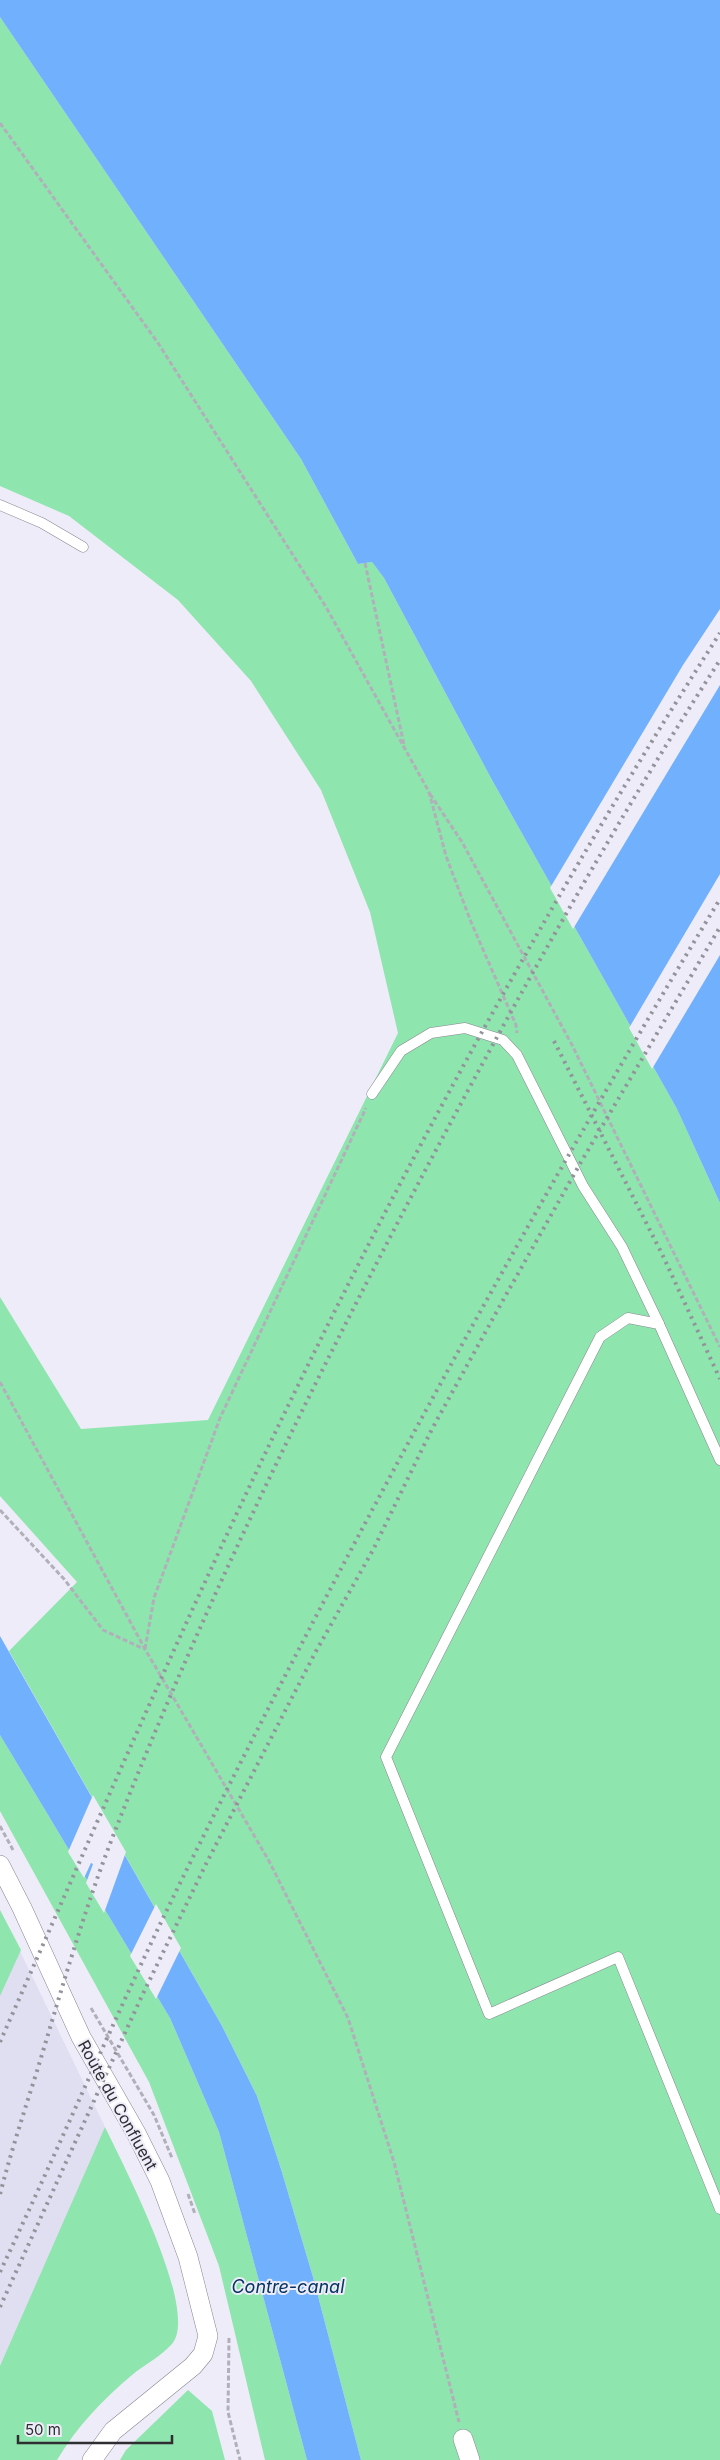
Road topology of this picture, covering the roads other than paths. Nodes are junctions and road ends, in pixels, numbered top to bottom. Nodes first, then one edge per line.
1 (0, 505) edge
2 (83, 547) dead end
3 (372, 1094) road end
4 (659, 1324) junction
5 (720, 1460) edge
6 (0, 1865) edge
7 (720, 2209) edge
8 (464, 2439) road end
9 (92, 2460) edge
10 (470, 2460) edge

1 - 2 lane
3 - 4 lane
4 - 5 lane
4 - 7 lane
6 - 9 street, Route du Confluent
8 - 10 street

